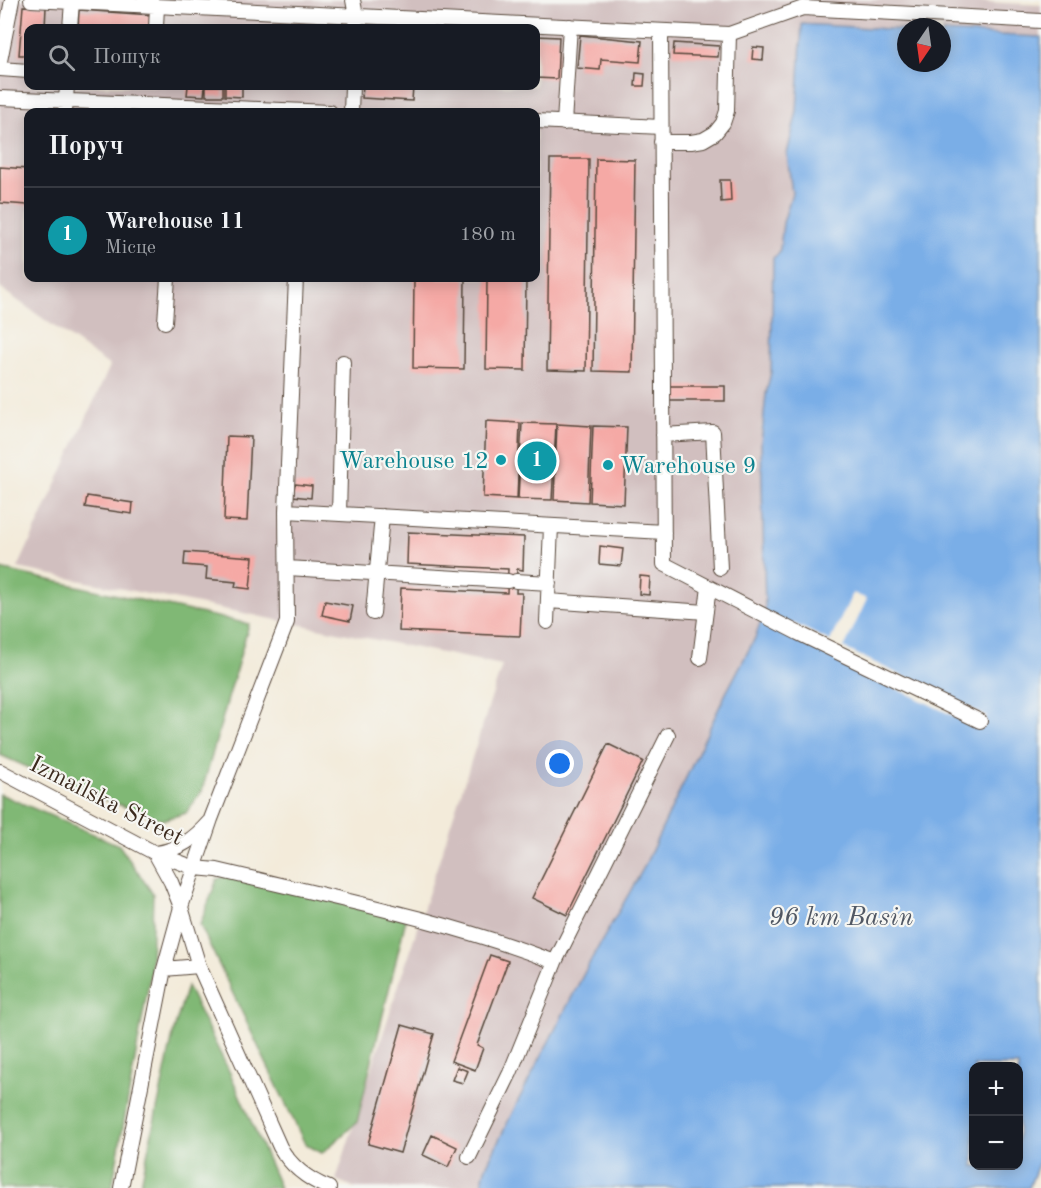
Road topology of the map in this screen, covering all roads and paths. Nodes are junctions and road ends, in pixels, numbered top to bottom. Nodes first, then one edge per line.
1 (12, 0) edge
2 (32, 0) edge
3 (353, 0) edge
4 (72, 2) junction
5 (176, 4) edge
6 (157, 6) junction
7 (300, 6) edge
8 (1041, 21) edge
9 (355, 22) edge
10 (70, 24) edge
11 (156, 24) edge
12 (462, 24) edge
13 (540, 25) edge
14 (570, 26) junction
15 (661, 31) junction
16 (729, 34) junction
17 (0, 61) edge
18 (0, 69) edge
19 (24, 70) edge
20 (67, 90) edge
21 (352, 90) edge
22 (0, 98) edge
23 (65, 107) edge
24 (121, 108) edge
25 (351, 108) edge
26 (540, 122) edge
27 (564, 123) junction
28 (662, 127) junction
29 (662, 142) junction
30 (168, 282) edge
31 (296, 282) edge
32 (165, 322) dead end
33 (343, 362) dead end
34 (663, 435) junction
35 (286, 511) junction
36 (339, 514) junction
37 (382, 516) junction
38 (551, 526) junction
39 (664, 532) junction
40 (287, 568) junction
41 (720, 568) dead end
42 (376, 572) junction
43 (549, 583) junction
44 (709, 587) junction
45 (548, 601) junction
46 (706, 612) junction
47 (373, 613) dead end
48 (547, 622) dead end
49 (699, 658) dead end
50 (980, 720) dead end
51 (668, 735) dead end
52 (0, 771) edge
53 (212, 819) junction
54 (155, 853) junction
55 (195, 867) junction
56 (181, 907) junction
57 (555, 962) junction
58 (199, 966) junction
59 (164, 969) junction
60 (469, 1157) dead end
61 (323, 1187) edge
62 (121, 1188) edge

1 - 17 street
2 - 4 street
3 - 9 street
4 - 6 street
4 - 10 street
5 - 6 street
5 - 7 street
6 - 11 street
7 - 9 street
8 - 16 street
9 - 12 street
13 - 14 street
14 - 15 street
14 - 27 street
15 - 16 street
15 - 28 street
16 - 29 street
18 - 19 street
20 - 23 street
21 - 25 street
22 - 23 street
23 - 24 street
26 - 27 street
27 - 28 street
28 - 29 street
29 - 34 street
30 - 32 street
31 - 35 street
33 - 36 street
34 - 39 street
34 - 41 street
35 - 36 street
35 - 40 street
36 - 37 street
37 - 38 street
37 - 42 street
38 - 39 street
38 - 43 street
39 - 44 street
40 - 42 street
40 - 53 street
42 - 43 street
42 - 47 street
43 - 45 street
44 - 46 street
44 - 50 street
45 - 46 street
45 - 48 street
46 - 49 street
51 - 57 street
52 - 54 street, Izmailska Street
53 - 54 street
53 - 55 street
54 - 55 street, Izmailska Street
54 - 56 street
55 - 56 street
55 - 57 street, Izmailska Street
56 - 58 street
56 - 59 street
57 - 60 street
58 - 59 street
58 - 61 street
59 - 62 street

